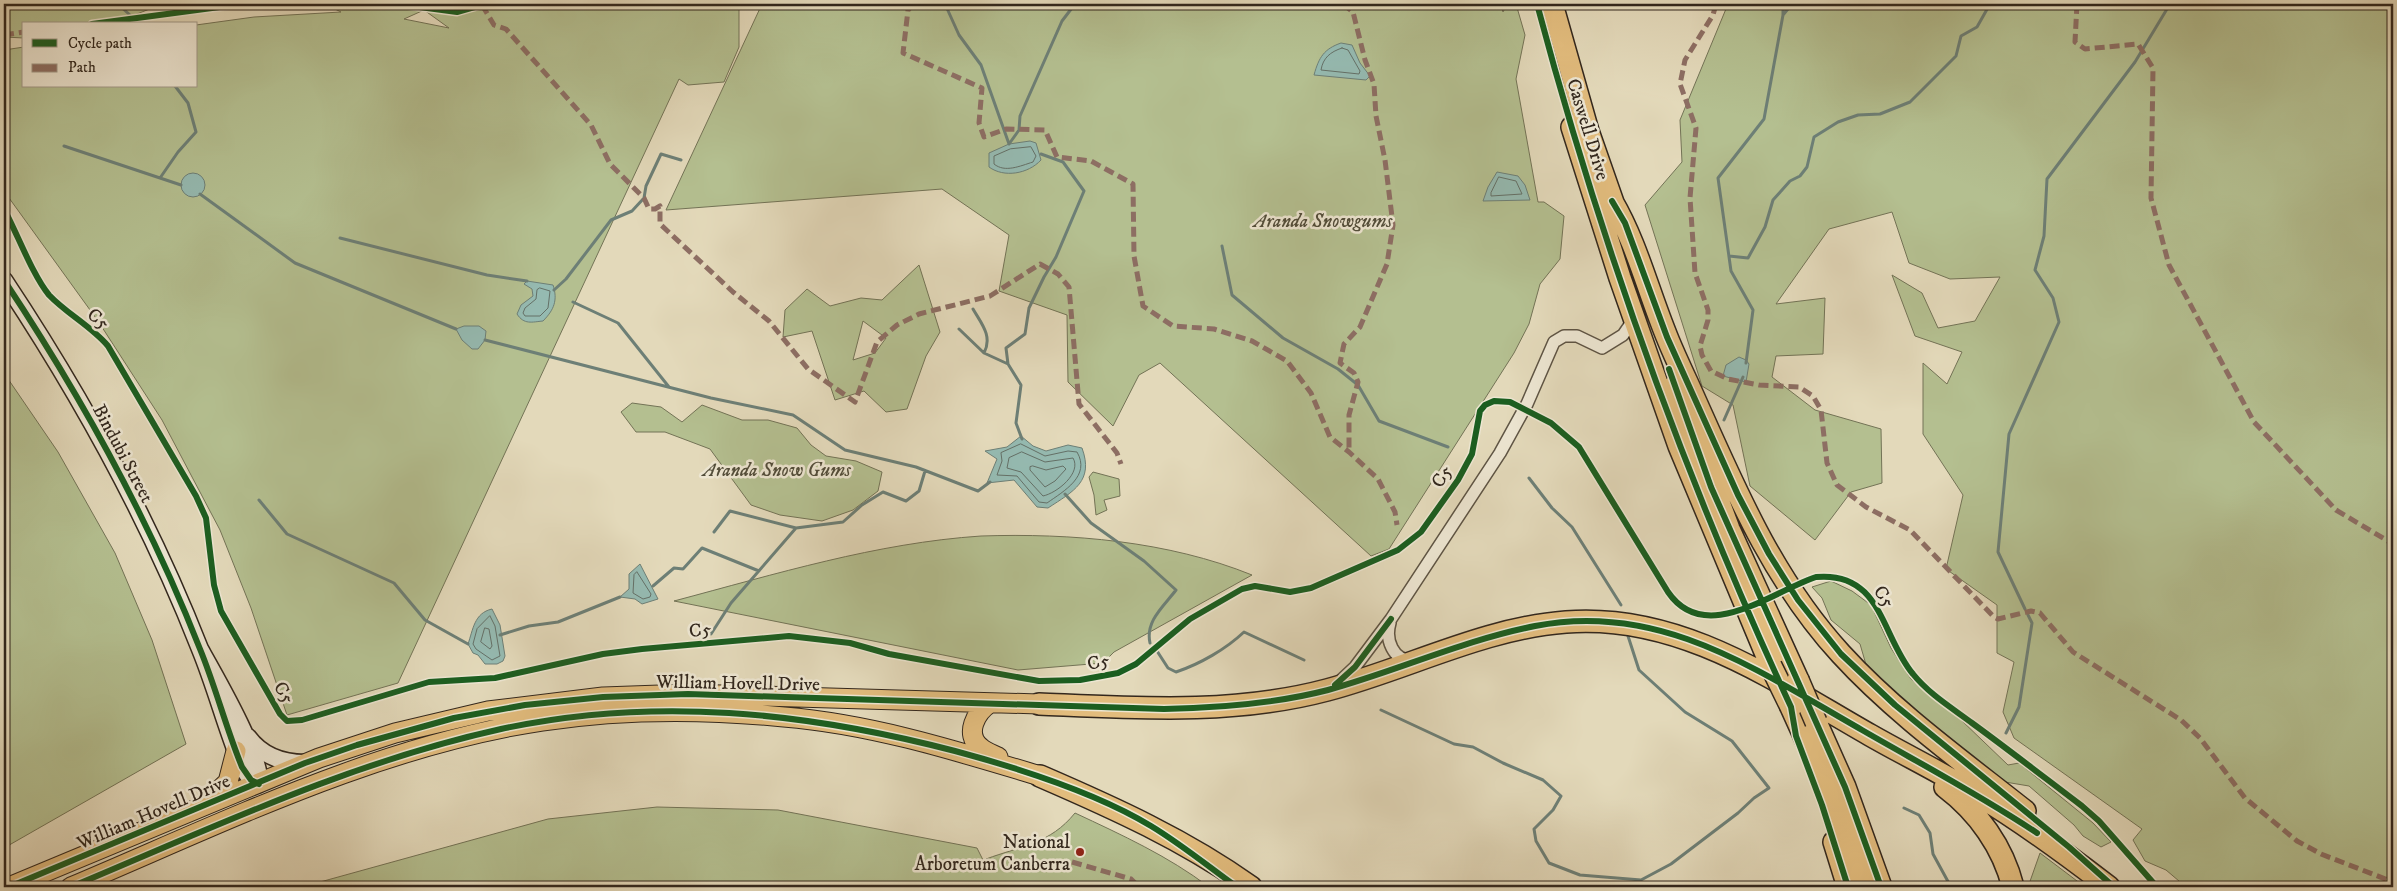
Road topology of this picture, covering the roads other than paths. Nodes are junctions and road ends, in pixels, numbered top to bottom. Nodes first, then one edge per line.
1 (1537, 4) edge
2 (1552, 4) edge
3 (1612, 201) junction
4 (4, 280) edge
5 (1634, 319) junction
6 (1391, 619) junction
7 (200, 650) junction
8 (1420, 660) junction
9 (1327, 690) junction
10 (990, 703) junction
11 (1039, 704) joint
12 (1791, 708) junction
13 (237, 717) junction
14 (465, 738) junction
15 (1876, 738) junction
16 (236, 751) junction
17 (305, 763) junction
18 (1040, 776) junction
19 (259, 784) junction
20 (200, 807) junction
21 (255, 810) junction
22 (1151, 826) junction
23 (9, 887) edge
24 (71, 887) edge
25 (1237, 887) edge
26 (1251, 887) edge
27 (1848, 887) edge
28 (1864, 887) edge
29 (1881, 887) edge
30 (2013, 887) edge
31 (2109, 887) edge
32 (2114, 887) edge

1 - 5 highway, Caswell Drive
2 - 3 highway
3 - 29 highway, bridge
3 - 32 highway
4 - 7 main road, Bindubi Street
5 - 6 street
5 - 12 highway, Caswell Drive, bridge
6 - 8 street
6 - 9 street
7 - 13 main road, Bindubi Street
7 - 16 main road, Bindubi Street
8 - 9 highway
8 - 15 highway
9 - 11 highway
10 - 11 main road, William Hovell Drive
10 - 17 main road, William Hovell Drive
10 - 18 main road
12 - 27 highway
12 - 28 highway
13 - 17 main road
13 - 19 main road, Bindubi Street
14 - 18 main road, William Hovell Drive
14 - 19 main road
14 - 21 main road, William Hovell Drive
15 - 30 highway
15 - 31 highway
16 - 19 main road, Bindubi Street
16 - 20 main road
17 - 19 main road, William Hovell Drive
18 - 22 highway
19 - 20 main road, William Hovell Drive
19 - 21 main road
20 - 23 main road, William Hovell Drive
21 - 24 main road, William Hovell Drive
22 - 25 highway
22 - 26 highway

